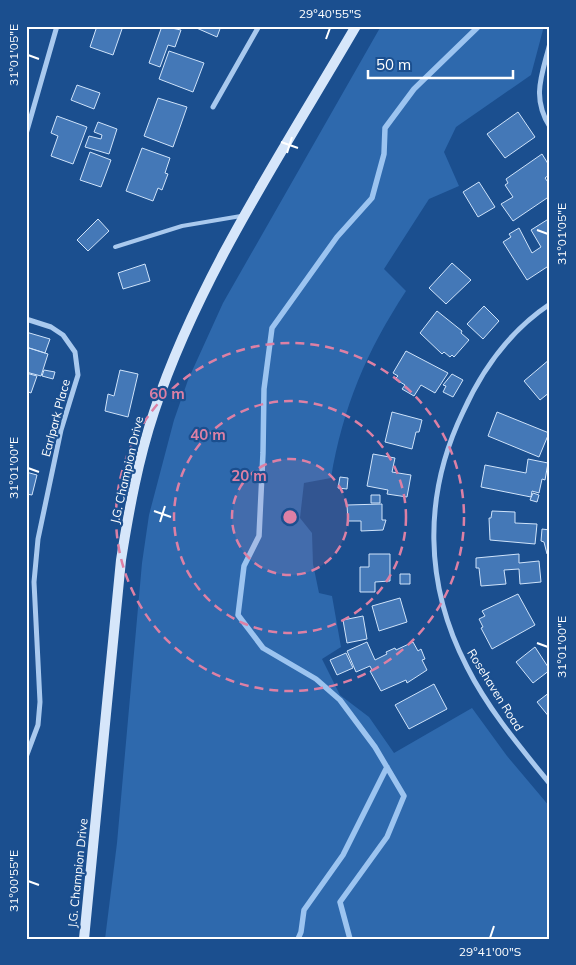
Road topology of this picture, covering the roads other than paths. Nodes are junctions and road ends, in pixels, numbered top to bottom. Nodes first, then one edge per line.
1 (57, 26) edge
2 (259, 26) edge
3 (356, 26) edge
4 (550, 43) edge
5 (213, 107) dead end
6 (550, 127) edge
7 (26, 134) edge
8 (246, 216) junction
9 (115, 247) dead end
10 (550, 304) edge
11 (26, 319) edge
12 (26, 757) edge
13 (550, 784) edge
14 (84, 939) edge

1 - 7 street
2 - 5 street
3 - 8 main road, J.G. Champion Drive
4 - 6 street
8 - 9 lane
8 - 14 main road, J.G. Champion Drive
10 - 13 street, Rosehaven Road
11 - 12 street, Earlpark Place

